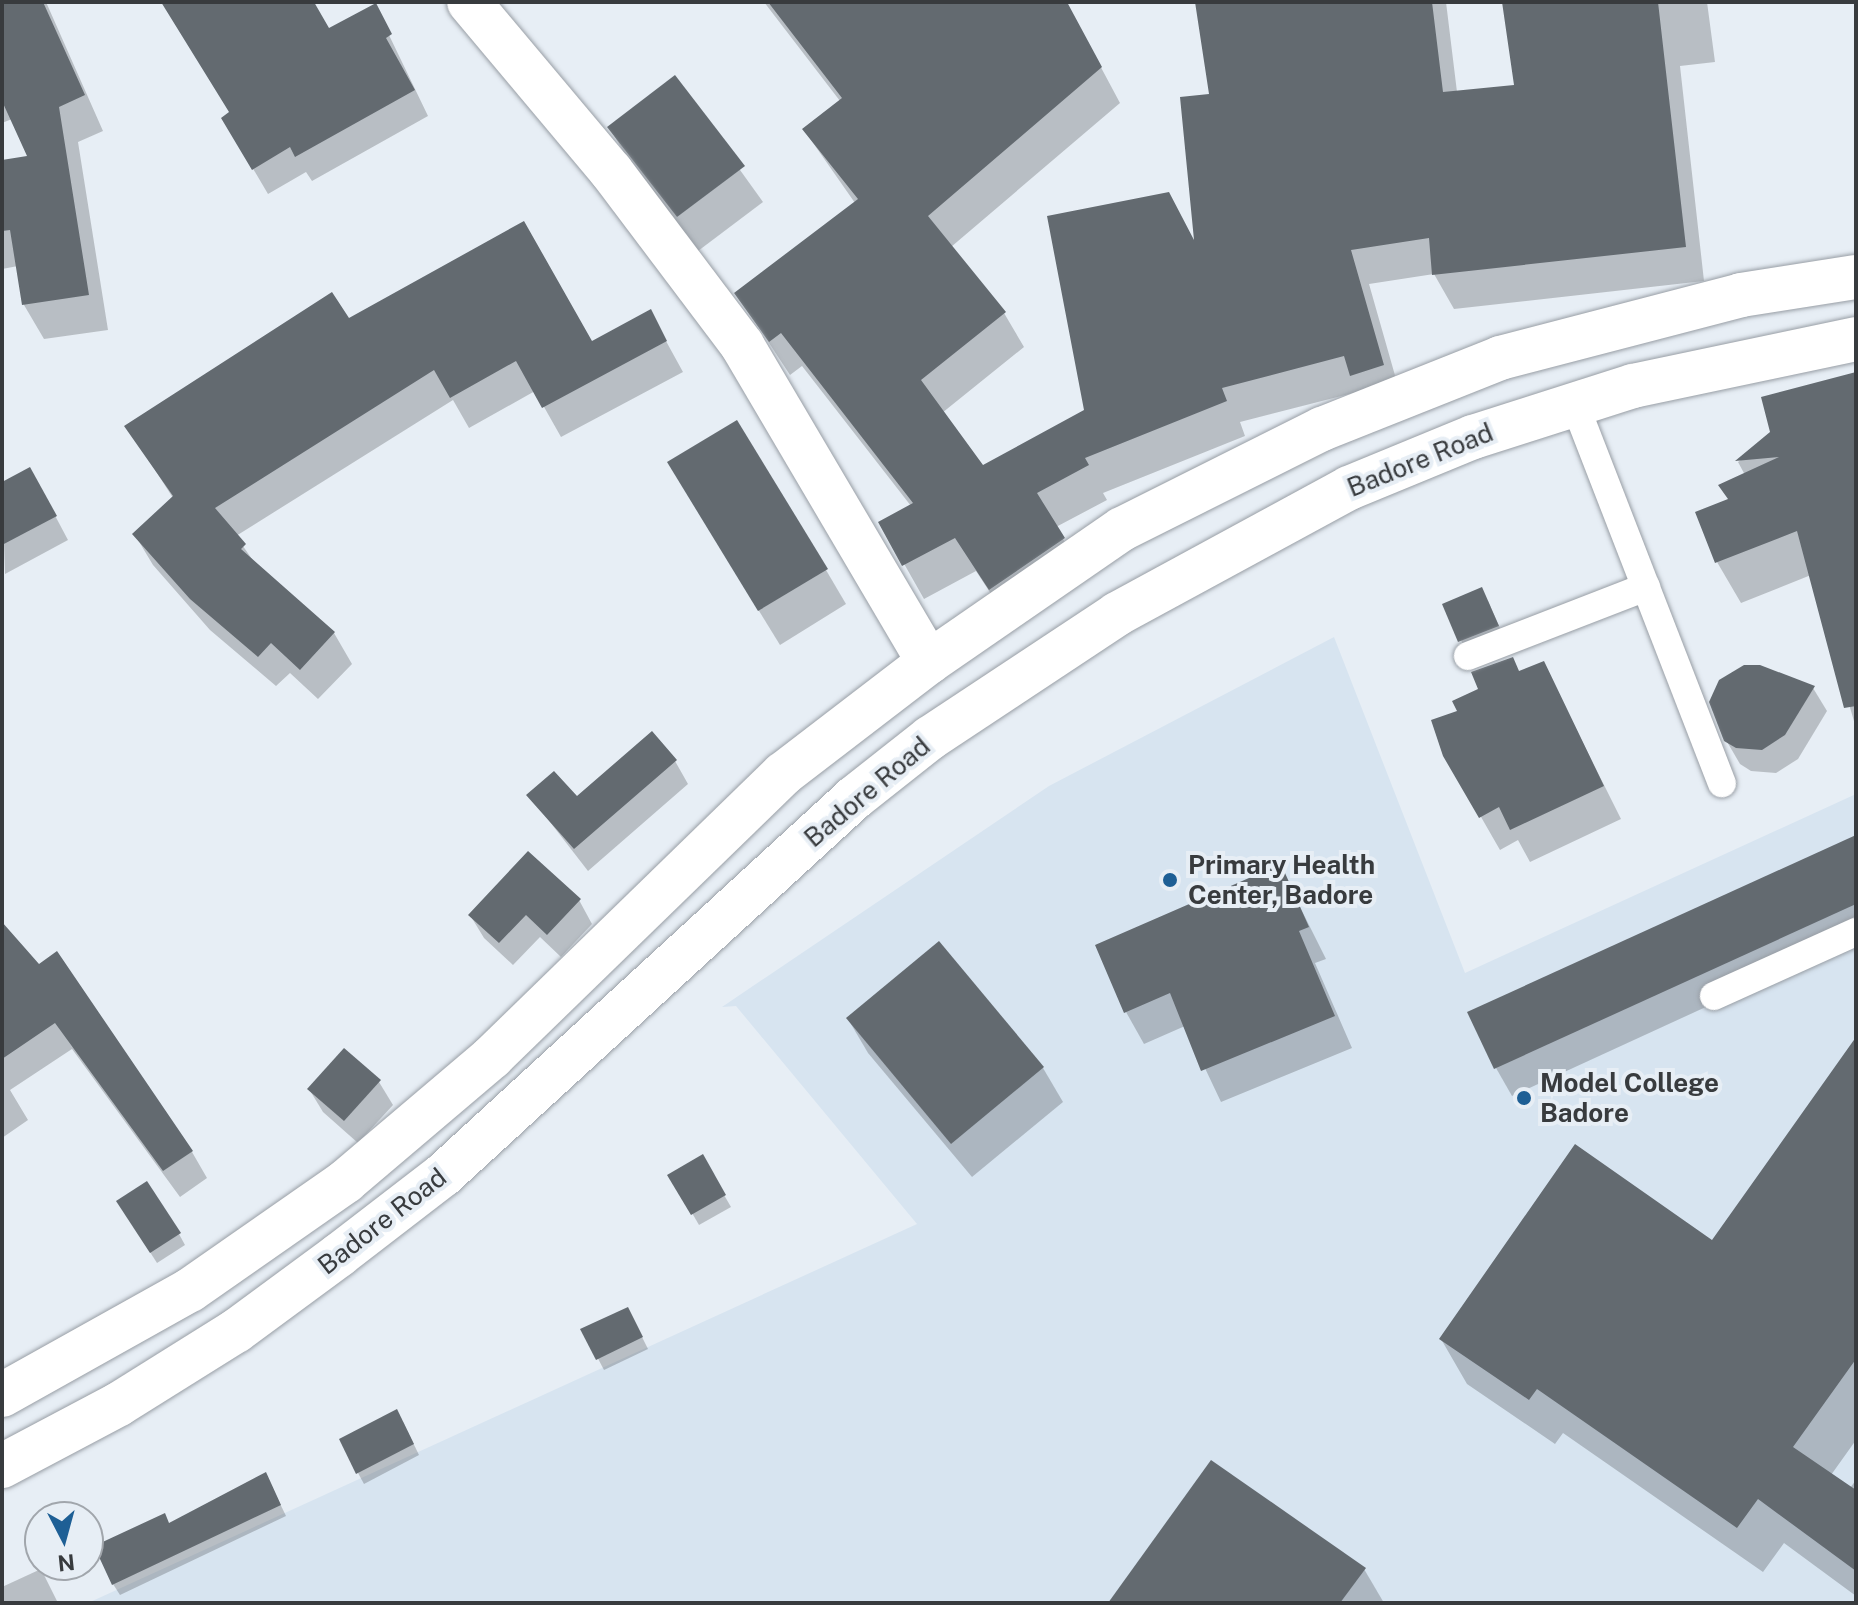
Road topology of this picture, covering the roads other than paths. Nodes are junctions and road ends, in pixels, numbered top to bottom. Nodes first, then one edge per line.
1 (469, 2) edge
2 (1856, 277) edge
3 (1616, 326) junction
4 (1856, 339) edge
5 (1633, 386) junction
6 (1574, 402) junction
7 (1646, 587) junction
8 (1468, 656) dead end
9 (929, 662) junction
10 (1722, 783) dead end
11 (1856, 932) edge
12 (1714, 996) dead end
13 (2, 1395) edge
14 (2, 1466) edge

1 - 9 main road
2 - 3 main road, Badore Road
3 - 5 main road
3 - 9 main road, Badore Road
4 - 5 main road, Badore Road
5 - 6 main road, Badore Road
6 - 7 lane
6 - 14 main road, Badore Road
7 - 8 lane
7 - 10 lane
9 - 13 main road, Badore Road
11 - 12 lane

